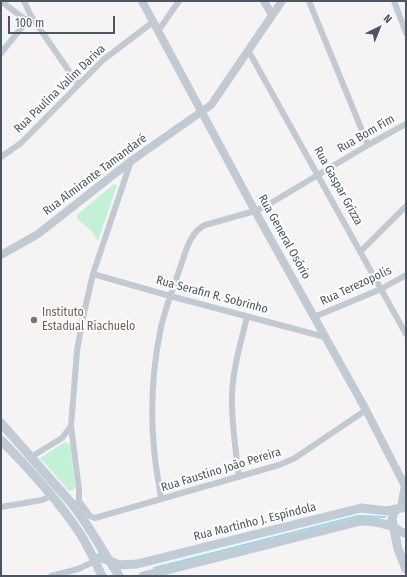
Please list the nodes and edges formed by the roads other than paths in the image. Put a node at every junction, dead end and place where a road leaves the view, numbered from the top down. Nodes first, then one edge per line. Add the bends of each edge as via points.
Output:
1 (1, 1) edge
2 (24, 1) edge
3 (142, 1) edge
4 (179, 1) edge
5 (264, 1) edge
6 (282, 1) edge
7 (309, 1) edge
8 (394, 1) edge
9 (272, 15) junction
10 (29, 18) junction
11 (153, 22) junction
12 (158, 31) junction
13 (406, 33) edge
14 (248, 50) junction
15 (1, 53) edge
16 (78, 84) junction
17 (202, 113) junction
18 (406, 124) edge
19 (368, 145) junction
20 (1, 157) edge
21 (131, 161) junction
22 (318, 175) junction
23 (406, 206) edge
24 (255, 211) junction
25 (360, 252) junction
26 (1, 255) edge
27 (93, 274) junction
28 (406, 274) edge
29 (381, 289) junction
30 (170, 296) junction
31 (247, 317) junction
32 (314, 317) junction
33 (406, 334) edge
34 (325, 337) junction
35 (366, 410) junction
36 (1, 423) edge
37 (71, 426) junction
38 (1, 440) edge
39 (31, 457) junction
40 (403, 474) edge
41 (239, 477) junction
42 (405, 486) edge
43 (51, 496) junction
44 (161, 500) junction
45 (76, 503) junction
46 (1, 507) edge
47 (402, 508) edge
48 (393, 527) junction
49 (406, 533) edge
50 (95, 561) junction
51 (110, 562) junction
52 (406, 569) edge
53 (51, 576) edge
54 (102, 576) edge
55 (119, 576) edge
56 (143, 576) edge

1 - 10 street
2 - 10 street
3 - 11 street, Rua General Osório
4 - 12 street
5 - 9 street
6 - 9 street, Rua Almirante Tamandaré
7 - 19 street
8 - 13 street
9 - 14 street, Rua Almirante Tamandaré
10 - 15 street
10 - 16 street
11 - 12 street, Rua General Osório
11 - 16 street, Rua Paulina Valim Dariva via 103,60
12 - 17 street, Rua General Osório
14 - 17 street, Rua Almirante Tamandaré via 212,105
14 - 22 street, Rua Gaspar Grizza
16 - 20 street, Rua Paulina Valim Dariva via 21,142
17 - 21 street, Rua Almirante Tamandaré
17 - 24 street, Rua General Osório
18 - 19 street, Rua Bom Fim
19 - 22 street, Rua Bom Fim
21 - 26 street, Rua Almirante Tamandaré via 38,234
21 - 27 street
22 - 24 street, Rua Bom Fim
22 - 25 street, Rua Gaspar Grizza
23 - 25 street
24 - 30 street, Rua Bom Fim via 200,227 192,237
24 - 32 street, Rua General Osório
25 - 29 street, Rua Gaspar Grizza
27 - 30 street, Rua Serafin R. Sobrinho
27 - 37 street via 77,351
28 - 29 street, Rua Terezopolis
29 - 32 street, Rua Terezopolis
29 - 33 street, Rua Gaspar Grizza
30 - 31 street, Rua Serafin R. Sobrinho
30 - 44 street, Rua Bom Fim via 155,363 153,402 154,448
31 - 34 street, Rua Serafin R. Sobrinho
31 - 41 street via 232,394
32 - 34 street, Rua General Osório
34 - 35 street, Rua General Osório
35 - 40 street, Rua General Osório
35 - 41 street, Rua Faustino João Pereira via 295,458
36 - 39 main road
37 - 39 street via 62,438
37 - 45 street via 79,490
38 - 43 main road
39 - 45 main road
40 - 42 street, Rua General Osório
41 - 44 street, Rua Faustino João Pereira
42 - 47 street, Rua General Osório
43 - 46 street
43 - 50 main road via 79,533
44 - 45 street, Rua Faustino João Pereira via 95,518
45 - 51 main road
47 - 48 main road via 394,512
47 - 51 main road, Rua Martinho J. Espíndola via 387,511 361,508 137,564 119,565
48 - 49 main road, Rua Martinho J. Espíndola
48 - 52 main road
48 - 56 main road, Rua Martinho J. Espíndola via 361,521
50 - 51 main road, Rua Martinho J. Espíndola via 100,557
50 - 53 street via 78,569
50 - 54 main road
51 - 55 main road

